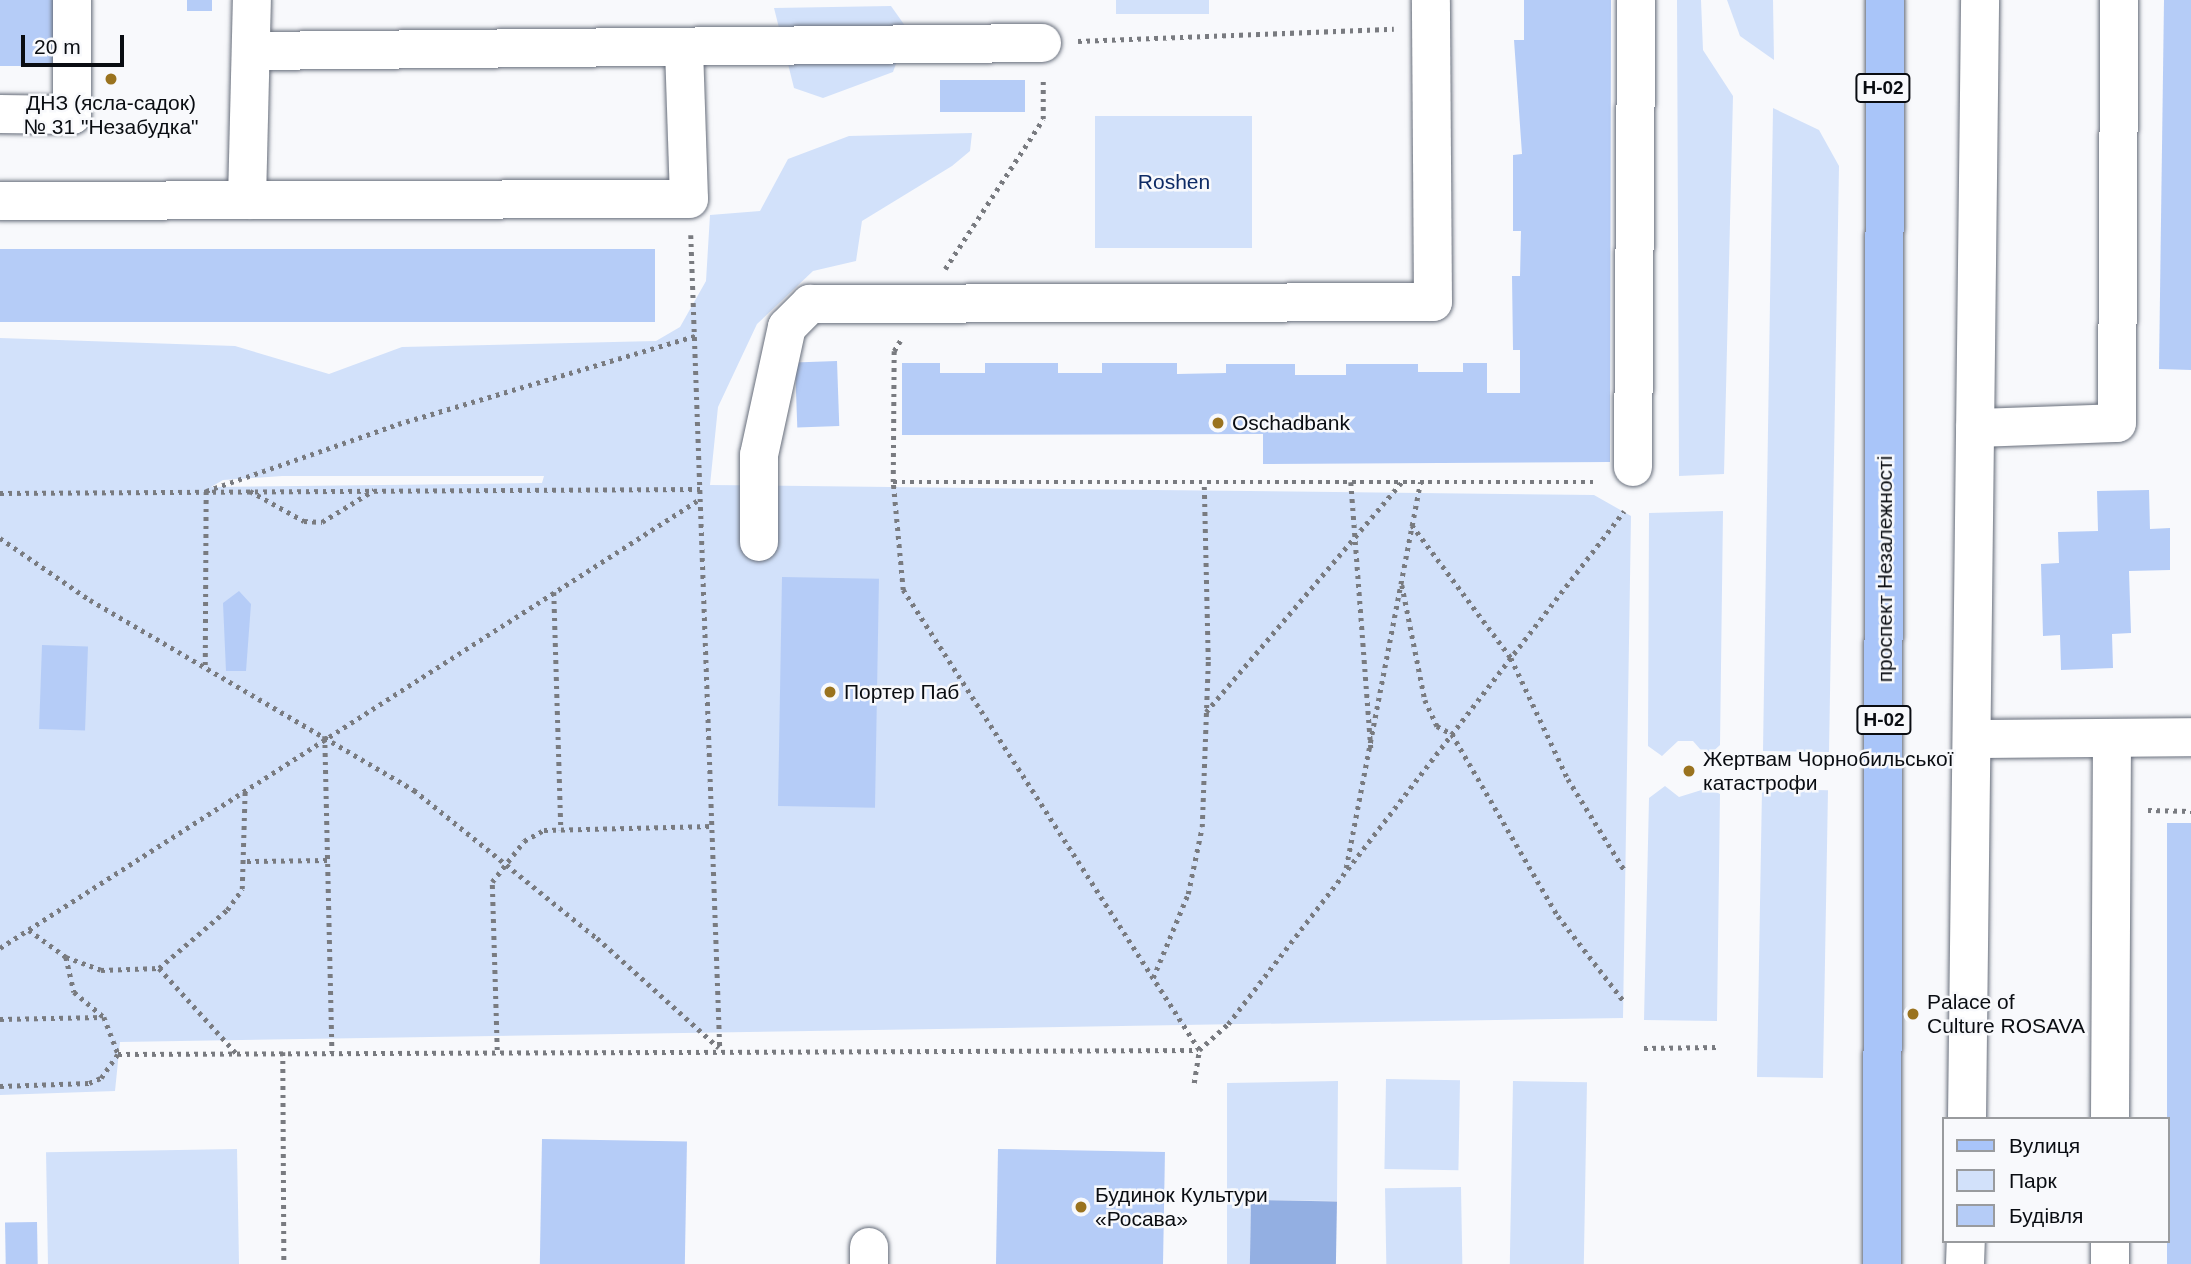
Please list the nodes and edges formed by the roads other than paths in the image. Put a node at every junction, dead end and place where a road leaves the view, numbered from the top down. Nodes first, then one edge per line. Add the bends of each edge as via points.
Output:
1 (72, 0) edge
2 (252, 0) edge
3 (1636, 0) edge
4 (1885, 0) edge
5 (1980, 0) edge
6 (2119, 0) edge
7 (1431, 14) edge
8 (1042, 43) road end
9 (684, 47) junction
10 (251, 51) junction
11 (0, 114) edge
12 (247, 200) junction
13 (0, 201) edge
14 (1975, 428) junction
15 (1633, 467) dead end
16 (759, 542) dead end
17 (2191, 737) edge
18 (2112, 738) junction
19 (1972, 739) junction
20 (1967, 1117) edge
21 (2110, 1117) edge
22 (1965, 1243) edge
23 (2110, 1243) edge
24 (1882, 1264) edge
25 (1965, 1264) edge
26 (2110, 1264) edge

1 - 11 street via 72,116
2 - 10 street
3 - 15 street
4 - 24 main road, проспект Незалежності / Н-02
5 - 14 street
6 - 14 street via 2117,423
7 - 16 street via 1433,302 810,304 787,327 759,455
8 - 9 street
9 - 10 street
9 - 12 street via 689,199
10 - 12 street
12 - 13 street
14 - 19 street
17 - 18 street
18 - 19 street
18 - 21 street
19 - 20 street
22 - 25 street
23 - 26 street

